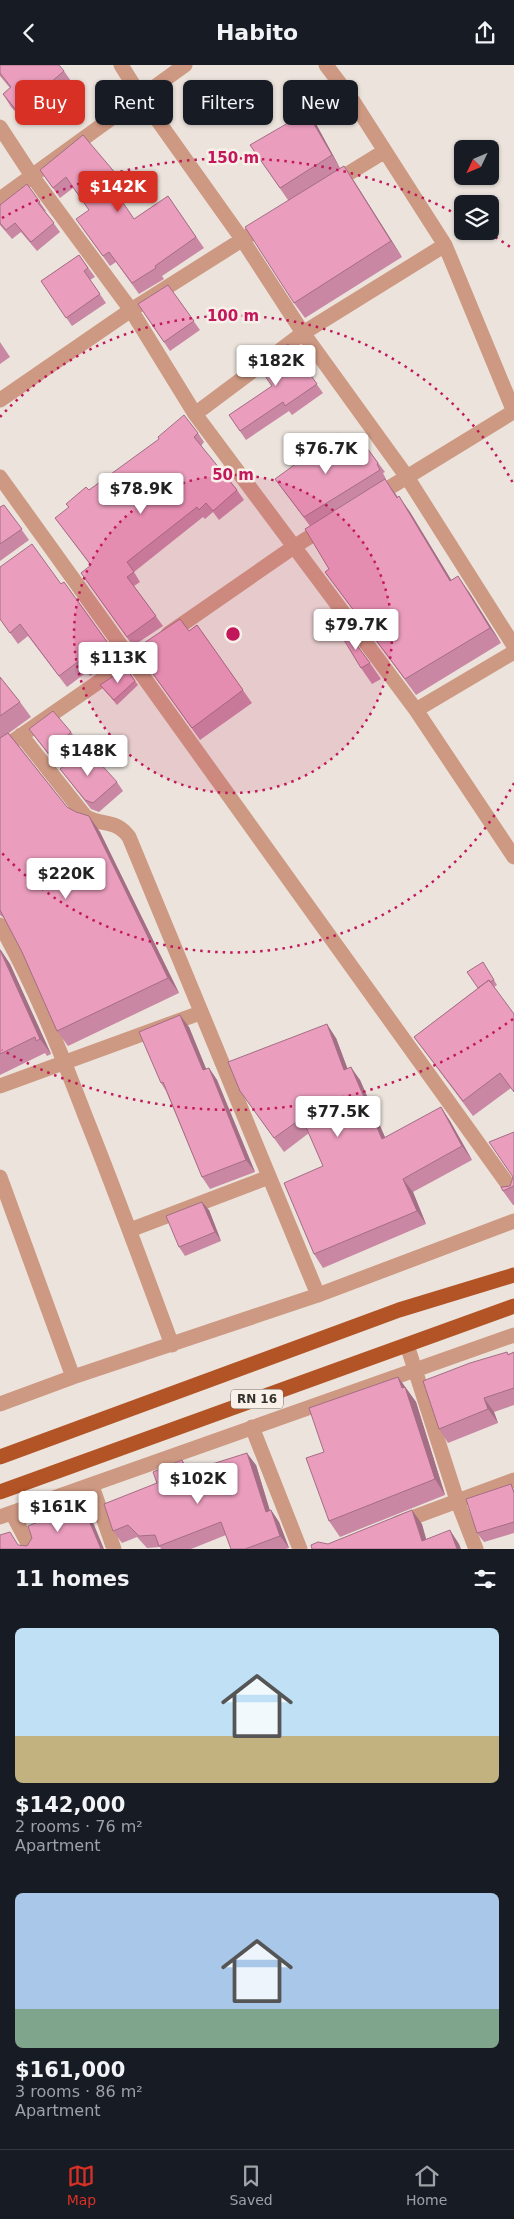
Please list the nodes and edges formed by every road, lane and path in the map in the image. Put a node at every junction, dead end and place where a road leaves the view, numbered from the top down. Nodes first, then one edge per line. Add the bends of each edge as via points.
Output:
1 (121, 65) edge
2 (185, 65) edge
3 (326, 65) edge
4 (130, 80) edge
5 (164, 80) edge
6 (102, 125) edge
7 (161, 125) edge
8 (0, 127) edge
9 (385, 151) junction
10 (32, 176) junction
11 (317, 193) edge
12 (0, 199) edge
13 (284, 214) edge
14 (242, 239) junction
15 (445, 245) junction
16 (131, 310) junction
17 (303, 333) junction
18 (0, 400) edge
19 (514, 412) edge
20 (194, 414) junction
21 (0, 477) edge
22 (407, 477) junction
23 (359, 507) edge
24 (343, 517) edge
25 (295, 546) junction
26 (514, 646) edge
27 (514, 652) edge
28 (132, 659) junction
29 (416, 709) junction
30 (21, 735) junction
31 (0, 750) edge
32 (514, 856) edge
33 (0, 925) edge
34 (200, 1013) junction
35 (64, 1062) junction
36 (0, 1086) edge
37 (0, 1177) edge
38 (269, 1177) junction
39 (514, 1193) edge
40 (514, 1221) edge
41 (130, 1230) junction
42 (514, 1275) edge
43 (318, 1295) junction
44 (514, 1306) edge
45 (514, 1335) edge
46 (172, 1345) junction
47 (407, 1345) junction
48 (414, 1370) junction
49 (72, 1377) junction
50 (0, 1404) edge
51 (252, 1427) junction
52 (0, 1457) edge
53 (514, 1480) edge
54 (92, 1486) junction
55 (0, 1492) edge
56 (457, 1500) junction
57 (6, 1515) edge
58 (386, 1528) edge
59 (32, 1549) edge
60 (114, 1549) edge
61 (300, 1549) edge
62 (476, 1549) edge

1 - 4 street
2 - 5 street
3 - 9 street
6 - 10 street
7 - 14 street
8 - 10 street
9 - 11 street
9 - 15 street
10 - 12 street
10 - 16 street
13 - 14 street
14 - 16 street
14 - 17 street
15 - 17 street
15 - 19 street
16 - 18 street
16 - 20 street
17 - 20 street
17 - 22 street
19 - 22 street
20 - 25 street
21 - 28 street via 41,543
22 - 23 street
22 - 26 street
24 - 25 street
25 - 28 street
25 - 29 street
27 - 29 street
28 - 30 street
28 - 39 street
29 - 32 street
30 - 31 street
30 - 34 street via 85,817 113,824 129,837
33 - 35 street
34 - 35 street
34 - 38 street
35 - 36 street
35 - 41 street
37 - 49 street
38 - 41 street
38 - 43 street
40 - 43 street
41 - 46 street
42 - 52 main road, RN 16 via 399,1310
43 - 46 street
44 - 47 main road, RN 16
45 - 48 street
46 - 49 street
47 - 48 street
47 - 55 main road, RN 16
48 - 51 street
48 - 56 street
49 - 50 street
51 - 54 street
51 - 61 street
53 - 56 street
54 - 57 street
54 - 60 street
56 - 58 street
56 - 62 street
57 - 59 street

